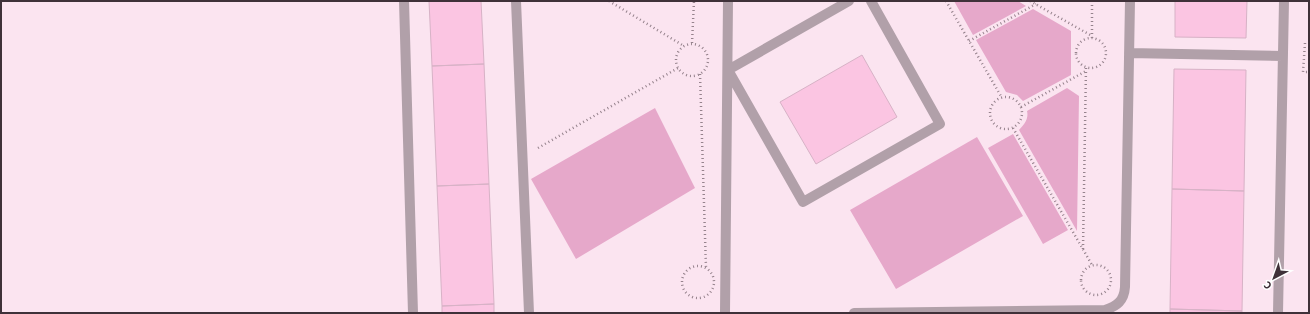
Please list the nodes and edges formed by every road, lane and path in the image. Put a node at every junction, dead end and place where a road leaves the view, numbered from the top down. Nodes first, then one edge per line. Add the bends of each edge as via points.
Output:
1 (404, 1) edge
2 (516, 1) edge
3 (610, 1) edge
4 (694, 1) edge
5 (728, 1) edge
6 (848, 1) edge
7 (871, 1) edge
8 (946, 1) edge
9 (1030, 1) edge
10 (1092, 1) edge
11 (1130, 1) edge
12 (1284, 1) edge
13 (1036, 4) junction
14 (1092, 37) junction
15 (969, 41) junction
16 (1309, 43) edge
17 (692, 44) junction
18 (684, 46) junction
19 (1129, 53) junction
20 (1283, 56) junction
21 (678, 68) junction
22 (1086, 69) junction
23 (728, 70) junction
24 (1309, 72) edge
25 (700, 74) junction
26 (1002, 98) junction
27 (1021, 107) junction
28 (1013, 128) junction
29 (535, 150) dead end
30 (1083, 250) junction
31 (1092, 266) junction
32 (706, 268) junction
33 (413, 313) edge
34 (529, 313) edge
35 (726, 313) edge
36 (854, 313) edge
37 (914, 313) edge
38 (1278, 313) edge

1 - 33 lane
2 - 34 lane
3 - 18 path
4 - 17 path
5 - 23 lane
6 - 23 lane
7 - 23 lane via 940,124 803,202
8 - 15 path
9 - 13 path
10 - 14 path
11 - 19 lane
12 - 20 lane
13 - 14 path
13 - 15 path
14 - 22 path via 1078,45 1076,53 1078,61
14 - 22 path via 1105,46 1106,54 1104,62 1098,67
15 - 26 path
16 - 24 path via 1305,43 1303,72
17 - 18 path
17 - 25 path via 700,46 709,60
18 - 21 path via 678,52
19 - 20 lane
19 - 37 lane via 1125,287 1119,303 1105,310
20 - 38 lane
21 - 25 path via 684,74
21 - 29 path
22 - 27 path
22 - 30 path
23 - 35 lane
25 - 32 path
26 - 27 path via 1015,99
26 - 28 path via 992,105 992,122 998,128
27 - 28 path via 1023,114 1020,122
28 - 30 path
30 - 31 path
31 - 31 path via 1083,272 1081,279 1088,293 1096,295 1107,290 1112,281 1110,273 1104,267 1097,264
32 - 32 path via 698,265 689,268 683,274 683,290 689,296 697,298 712,290 712,274
36 - 37 lane

